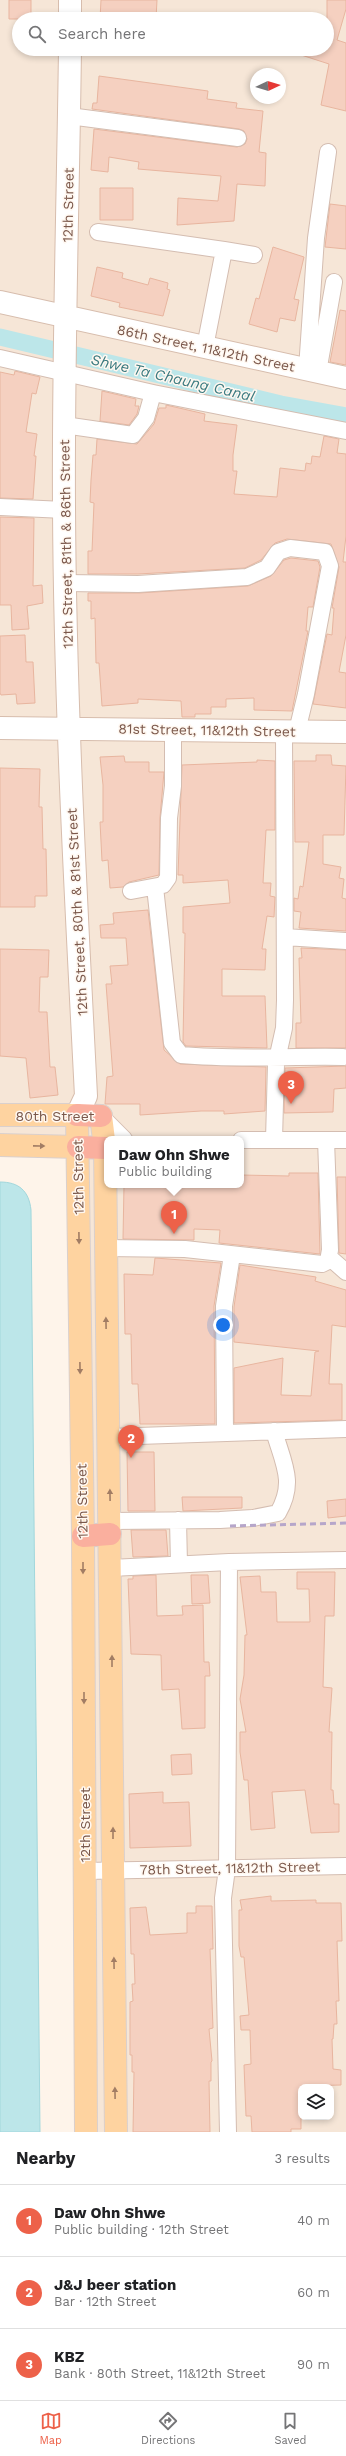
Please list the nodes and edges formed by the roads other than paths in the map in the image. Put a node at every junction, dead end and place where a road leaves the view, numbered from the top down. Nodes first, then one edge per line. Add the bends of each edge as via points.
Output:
1 (70, 0) edge
2 (70, 12) edge
3 (70, 56) edge
4 (69, 116) junction
5 (238, 138) dead end
6 (328, 152) dead end
7 (98, 232) dead end
8 (224, 250) junction
9 (254, 256) dead end
10 (334, 282) dead end
11 (0, 302) edge
12 (66, 317) junction
13 (205, 347) junction
14 (0, 358) edge
15 (65, 358) junction
16 (312, 371) junction
17 (346, 378) edge
18 (153, 393) junction
19 (64, 425) junction
20 (346, 431) edge
21 (0, 507) edge
22 (64, 510) junction
23 (66, 583) junction
24 (0, 728) edge
25 (68, 728) junction
26 (173, 730) junction
27 (290, 731) junction
28 (346, 732) edge
29 (155, 887) junction
30 (130, 891) dead end
31 (285, 937) junction
32 (346, 941) edge
33 (278, 1056) junction
34 (343, 1057) dead end
35 (81, 1106) junction
36 (0, 1115) edge
37 (101, 1116) joint
38 (109, 1136) edge
39 (244, 1140) edge
40 (274, 1140) junction
41 (326, 1140) junction
42 (346, 1140) edge
43 (0, 1145) edge
44 (104, 1145) edge
45 (78, 1147) junction
46 (109, 1188) edge
47 (104, 1248) junction
48 (232, 1256) junction
49 (330, 1257) junction
50 (346, 1272) edge
51 (346, 1429) edge
52 (274, 1431) junction
53 (225, 1433) junction
54 (109, 1437) junction
55 (178, 1520) junction
56 (110, 1527) junction
57 (83, 1536) junction
58 (346, 1560) edge
59 (229, 1562) junction
60 (179, 1564) junction
61 (111, 1568) junction
62 (346, 1866) edge
63 (227, 1869) junction
64 (113, 1870) junction
65 (85, 1871) junction
66 (86, 2132) edge
67 (116, 2132) edge
68 (228, 2132) edge

1 - 2 main road
3 - 4 main road, 12th Street
4 - 5 street
4 - 12 main road, 12th Street
6 - 16 street via 316,238
7 - 8 street
8 - 9 street
8 - 13 street
10 - 16 street
11 - 12 main road, 86th Street, 11&12th Street
12 - 13 main road, 86th Street, 11&12th Street
12 - 15 main road, 12th Street
13 - 16 main road, 86th Street, 11&12th Street
14 - 15 street
15 - 18 street
15 - 19 main road, 12th Street, 81th & 86th Street
16 - 17 main road, 86th Street, 11&12th Street
18 - 19 street via 146,418 133,435
18 - 20 street
19 - 22 main road, 12th Street, 81th & 86th Street
21 - 22 street
22 - 23 main road, 12th Street, 81th & 86th Street
23 - 25 main road, 12th Street, 81th & 86th Street
23 - 27 street via 138,584 247,577 267,568 278,552 290,548 325,552 330,566 306,694
24 - 25 main road, 81st Street, 11&12th Street
25 - 26 main road, 81st Street, 11&12th Street
25 - 35 main road, 12th Street, 80th & 81st Street
26 - 27 main road, 81st Street, 11&12th Street
26 - 29 street via 168,874 163,885
27 - 28 main road, 81st Street, 11&12th Street
27 - 31 street
29 - 30 street
29 - 33 street via 172,1043 175,1049 180,1055 212,1058
31 - 32 street
31 - 33 street via 284,1028
33 - 34 street
33 - 40 street
35 - 36 main road, 80th Street
35 - 37 highway, 80th Street
35 - 45 main road, 12th Street
37 - 38 main road, 12th Street
39 - 40 street
40 - 41 street
41 - 42 street
41 - 49 street
43 -> 45 main road
44 - 45 highway
45 -> 57 main road, 12th Street
46 - 47 main road, 12th Street
47 - 48 street via 185,1249
54 -> 47 main road, 12th Street
48 - 49 street via 322,1264 328,1262
48 - 53 street via 224,1306
49 - 50 street
51 - 52 street
52 - 53 street
52 - 55 street via 289,1484 286,1499 278,1513 253,1518
53 - 54 street
56 -> 54 main road, 12th Street
55 - 56 street
55 - 60 street
56 - 57 highway
56 - 61 main road, 12th Street
57 -> 65 main road, 12th Street
58 - 59 street
59 - 60 street
59 - 63 street
60 - 61 street
64 -> 61 main road, 12th Street
62 - 63 street, 78th Street, 11&12th Street
63 - 64 street, 78th Street, 11&12th Street
63 - 68 street via 223,1898
64 - 65 street, 78th Street, 11&12th Street
67 -> 64 main road, 12th Street
65 - 66 main road, 12th Street

